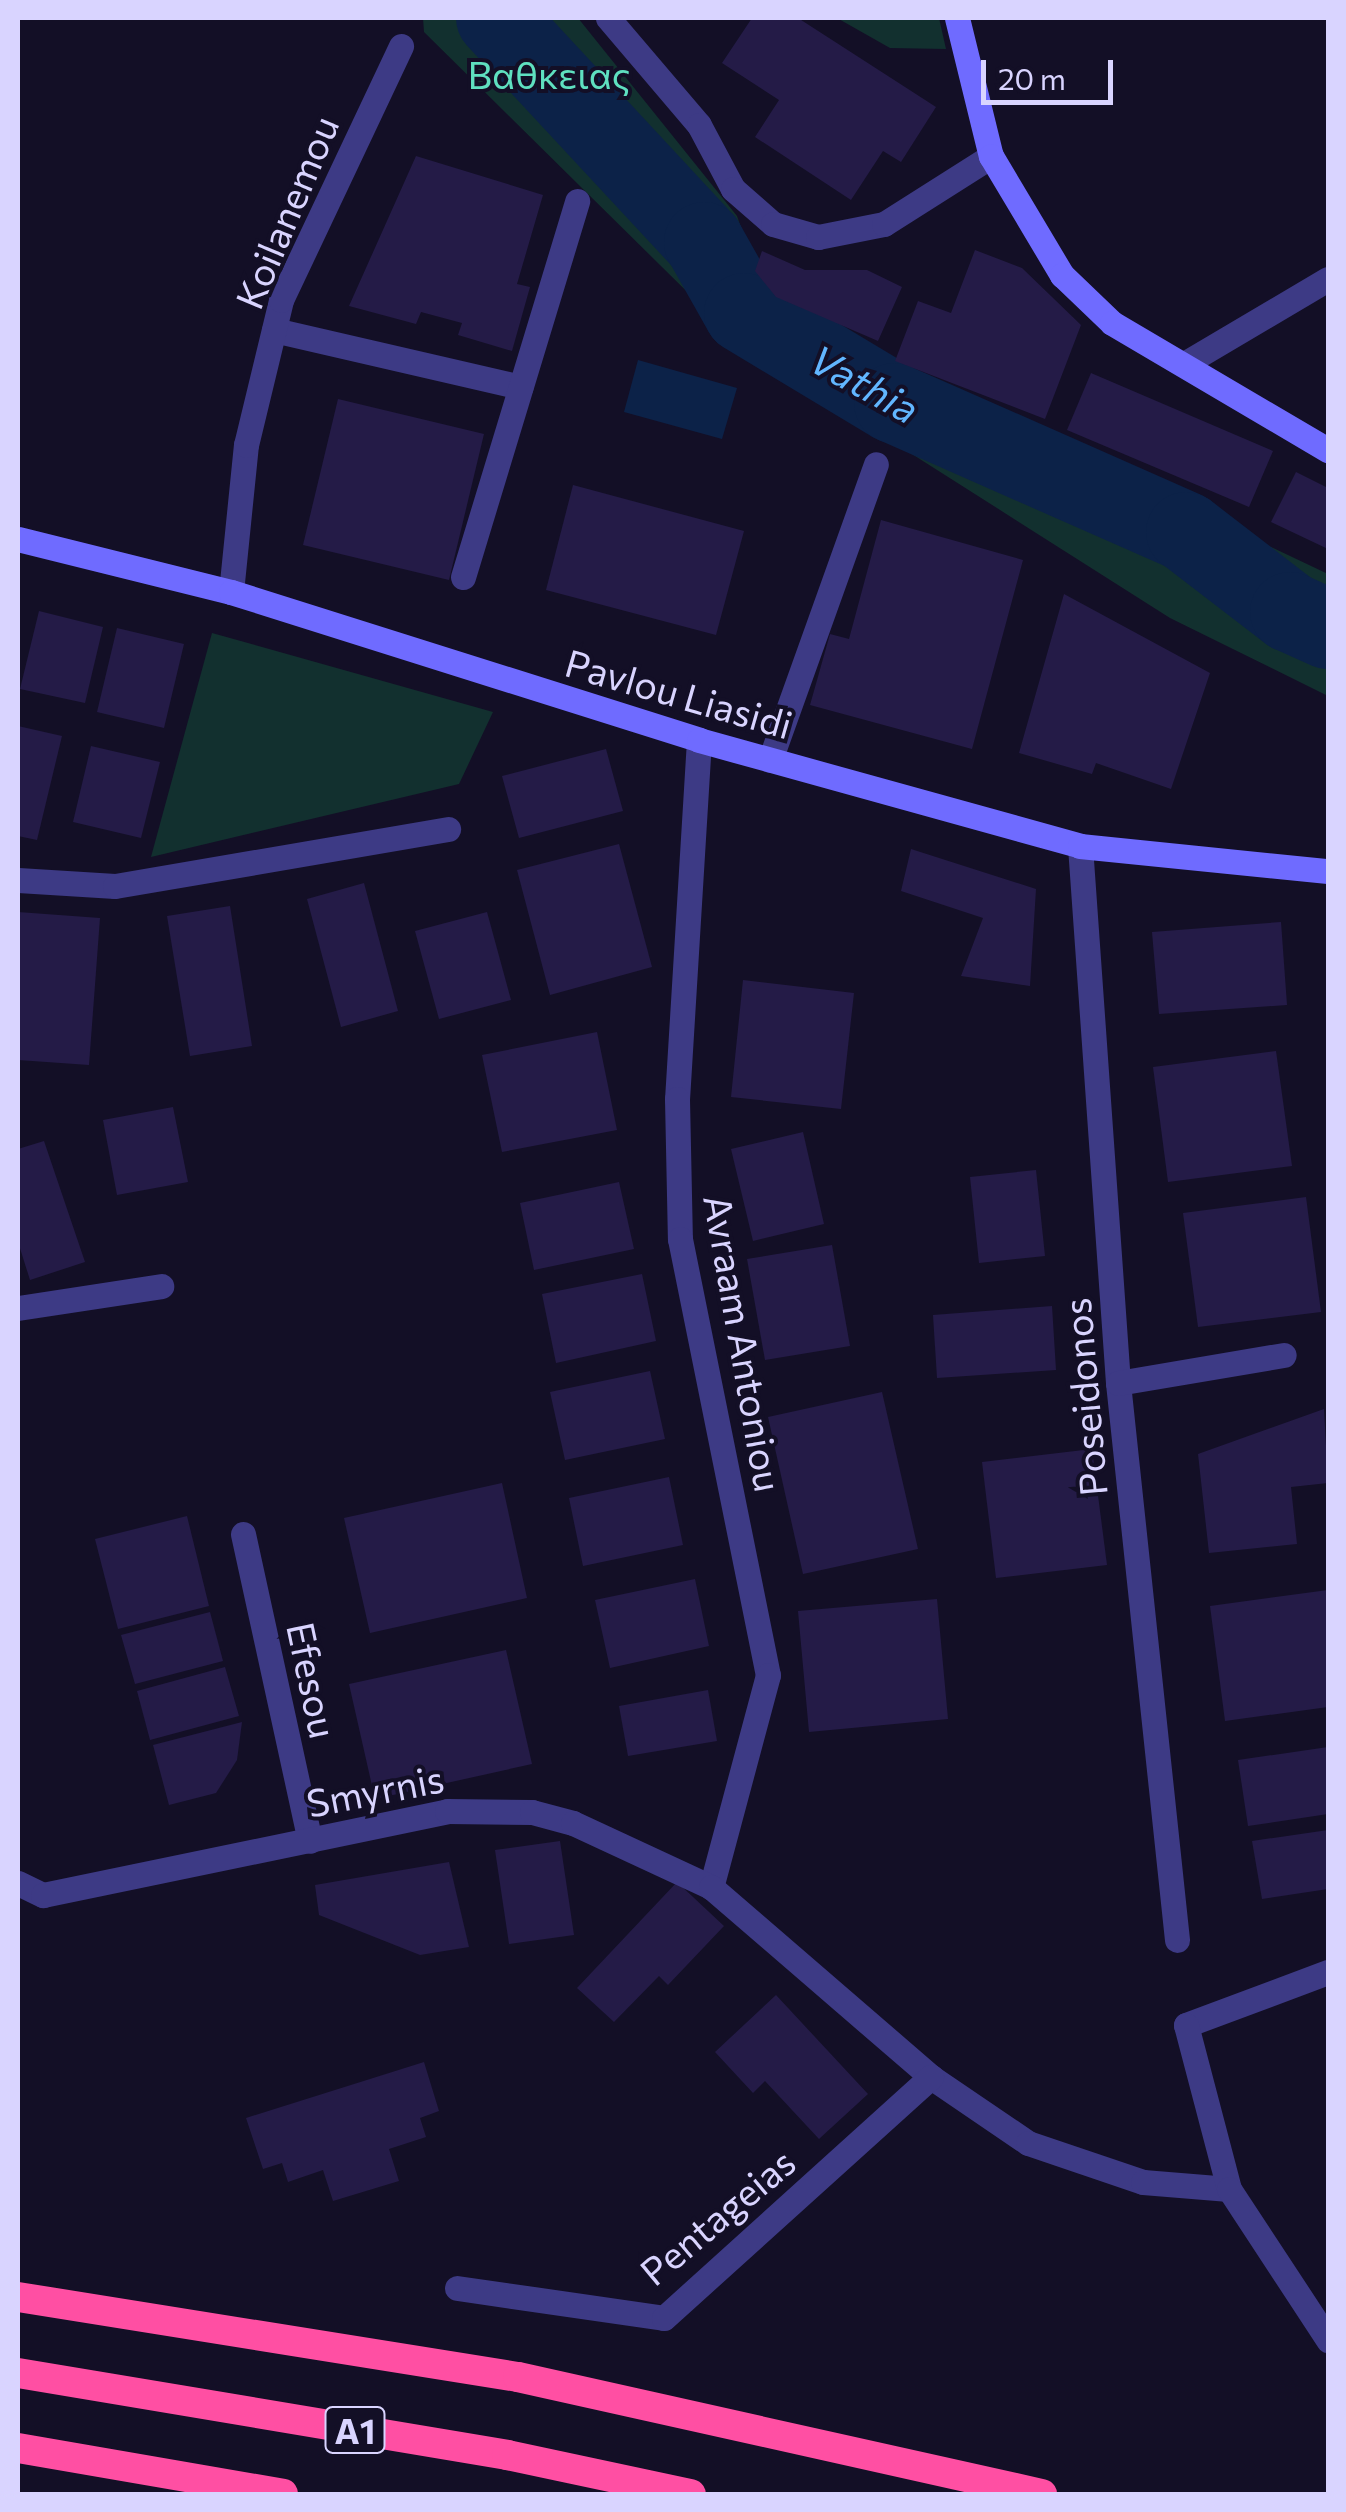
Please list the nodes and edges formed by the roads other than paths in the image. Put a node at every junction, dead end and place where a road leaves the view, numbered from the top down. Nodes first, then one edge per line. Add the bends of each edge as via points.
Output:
1 (608, 18) edge
2 (957, 18) edge
3 (401, 46) dead end
4 (991, 156) junction
5 (578, 201) dead end
6 (1328, 279) edge
7 (274, 330) junction
8 (1184, 364) junction
9 (521, 387) junction
10 (1328, 450) edge
11 (876, 464) dead end
12 (18, 539) edge
13 (464, 577) dead end
14 (231, 592) junction
15 (699, 740) junction
16 (770, 760) junction
17 (448, 828) dead end
18 (1080, 846) junction
19 (1328, 872) edge
20 (18, 880) edge
21 (161, 1286) dead end
22 (18, 1308) edge
23 (1284, 1354) dead end
24 (1118, 1384) junction
25 (243, 1534) dead end
26 (310, 1841) junction
27 (18, 1882) edge
28 (711, 1887) junction
29 (1177, 1940) dead end
30 (1328, 1972) edge
31 (932, 2077) junction
32 (1228, 2189) junction
33 (456, 2288) dead end
34 (18, 2296) edge
35 (1328, 2340) edge
36 (18, 2373) edge
37 (18, 2448) edge
38 (283, 2494) edge
39 (691, 2494) edge
40 (1042, 2494) edge

1 - 4 street via 699,125 733,189 773,224 818,237 884,224
2 - 4 street
3 - 7 street, Koilanemou
4 - 8 street via 1062,275 1112,323
5 - 9 street
6 - 8 street
7 - 9 street
7 - 14 street, Koilanemou via 246,445
8 - 10 street
9 - 13 street
11 - 16 street
12 - 14 street, Pavlou Liasidi
14 - 15 street, Pavlou Liasidi
15 - 16 street, Pavlou Liasidi
15 - 28 street, Avraam Antoniou via 677,1098 680,1239 768,1675
16 - 18 street, Pavlou Liasidi
17 - 20 street via 115,886
18 - 19 street, Pavlou Liasidi
18 - 24 street, Poseidonos
21 - 22 street
23 - 24 street
24 - 29 street, Poseidonos
25 - 26 street, Efesou
26 - 27 street, Smyrnis via 43,1895
26 - 28 street, Smyrnis via 446,1811 532,1812 573,1823
28 - 31 street, Smyrnis
30 - 32 street via 1186,2024
31 - 32 street, Smyrnis via 1028,2143 1143,2182
31 - 33 street, Pentageias via 664,2318
32 - 35 street
34 - 40 highway via 518,2377
36 - 39 highway, A1 via 507,2455
37 - 38 highway, A1

